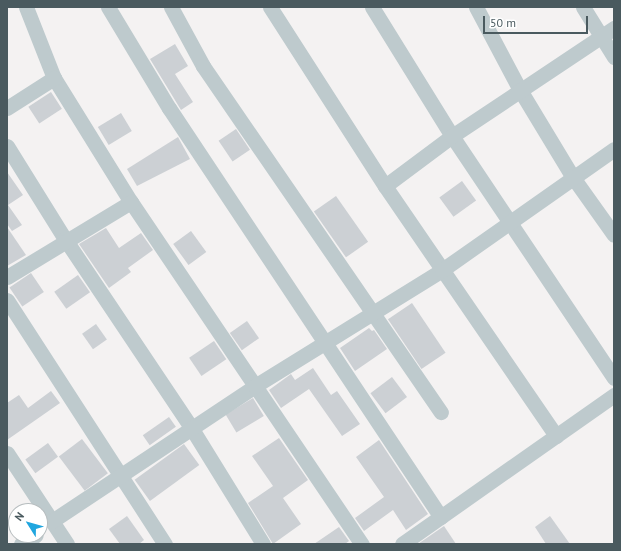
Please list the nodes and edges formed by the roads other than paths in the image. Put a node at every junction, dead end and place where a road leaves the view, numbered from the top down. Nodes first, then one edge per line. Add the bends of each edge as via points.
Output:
1 (26, 7) edge
2 (108, 7) edge
3 (170, 7) edge
4 (270, 7) edge
5 (372, 7) edge
6 (476, 7) edge
7 (583, 7) edge
8 (614, 28) edge
9 (600, 37) junction
10 (614, 57) edge
11 (54, 78) junction
12 (520, 90) junction
13 (7, 108) edge
14 (452, 136) junction
15 (7, 146) edge
16 (614, 149) edge
17 (572, 176) junction
18 (385, 186) junction
19 (131, 202) junction
20 (512, 223) junction
21 (614, 235) edge
22 (65, 239) junction
23 (442, 270) junction
24 (7, 277) edge
25 (7, 300) edge
26 (374, 314) junction
27 (327, 343) junction
28 (614, 378) edge
29 (255, 386) junction
30 (614, 396) edge
31 (441, 412) dead end
32 (192, 429) junction
33 (556, 436) junction
34 (7, 453) edge
35 (122, 475) junction
36 (441, 517) junction
37 (53, 523) junction
38 (48, 527) edge
39 (67, 544) edge
40 (165, 544) edge
41 (263, 544) edge
42 (362, 544) edge
43 (402, 544) edge

1 - 11 street
2 - 27 street via 169,108
3 - 26 street via 203,66
4 - 18 street
5 - 14 street
6 - 12 street
7 - 9 street
8 - 9 street
9 - 10 street
9 - 12 street
11 - 13 street
11 - 19 street
12 - 14 street
12 - 17 street
14 - 18 street
14 - 20 street
15 - 22 street
16 - 17 street
17 - 20 street
17 - 21 street
18 - 23 street
19 - 22 street
19 - 29 street
20 - 23 street
20 - 28 street
22 - 24 street
22 - 32 street
23 - 26 street
23 - 33 street
25 - 35 street
26 - 27 street
26 - 31 street
27 - 29 street
27 - 36 street
29 - 32 street
29 - 42 street
30 - 33 street
32 - 35 street
32 - 41 street
33 - 36 street
34 - 37 street
35 - 37 street
35 - 40 street
36 - 43 street
37 - 38 street
37 - 39 street

